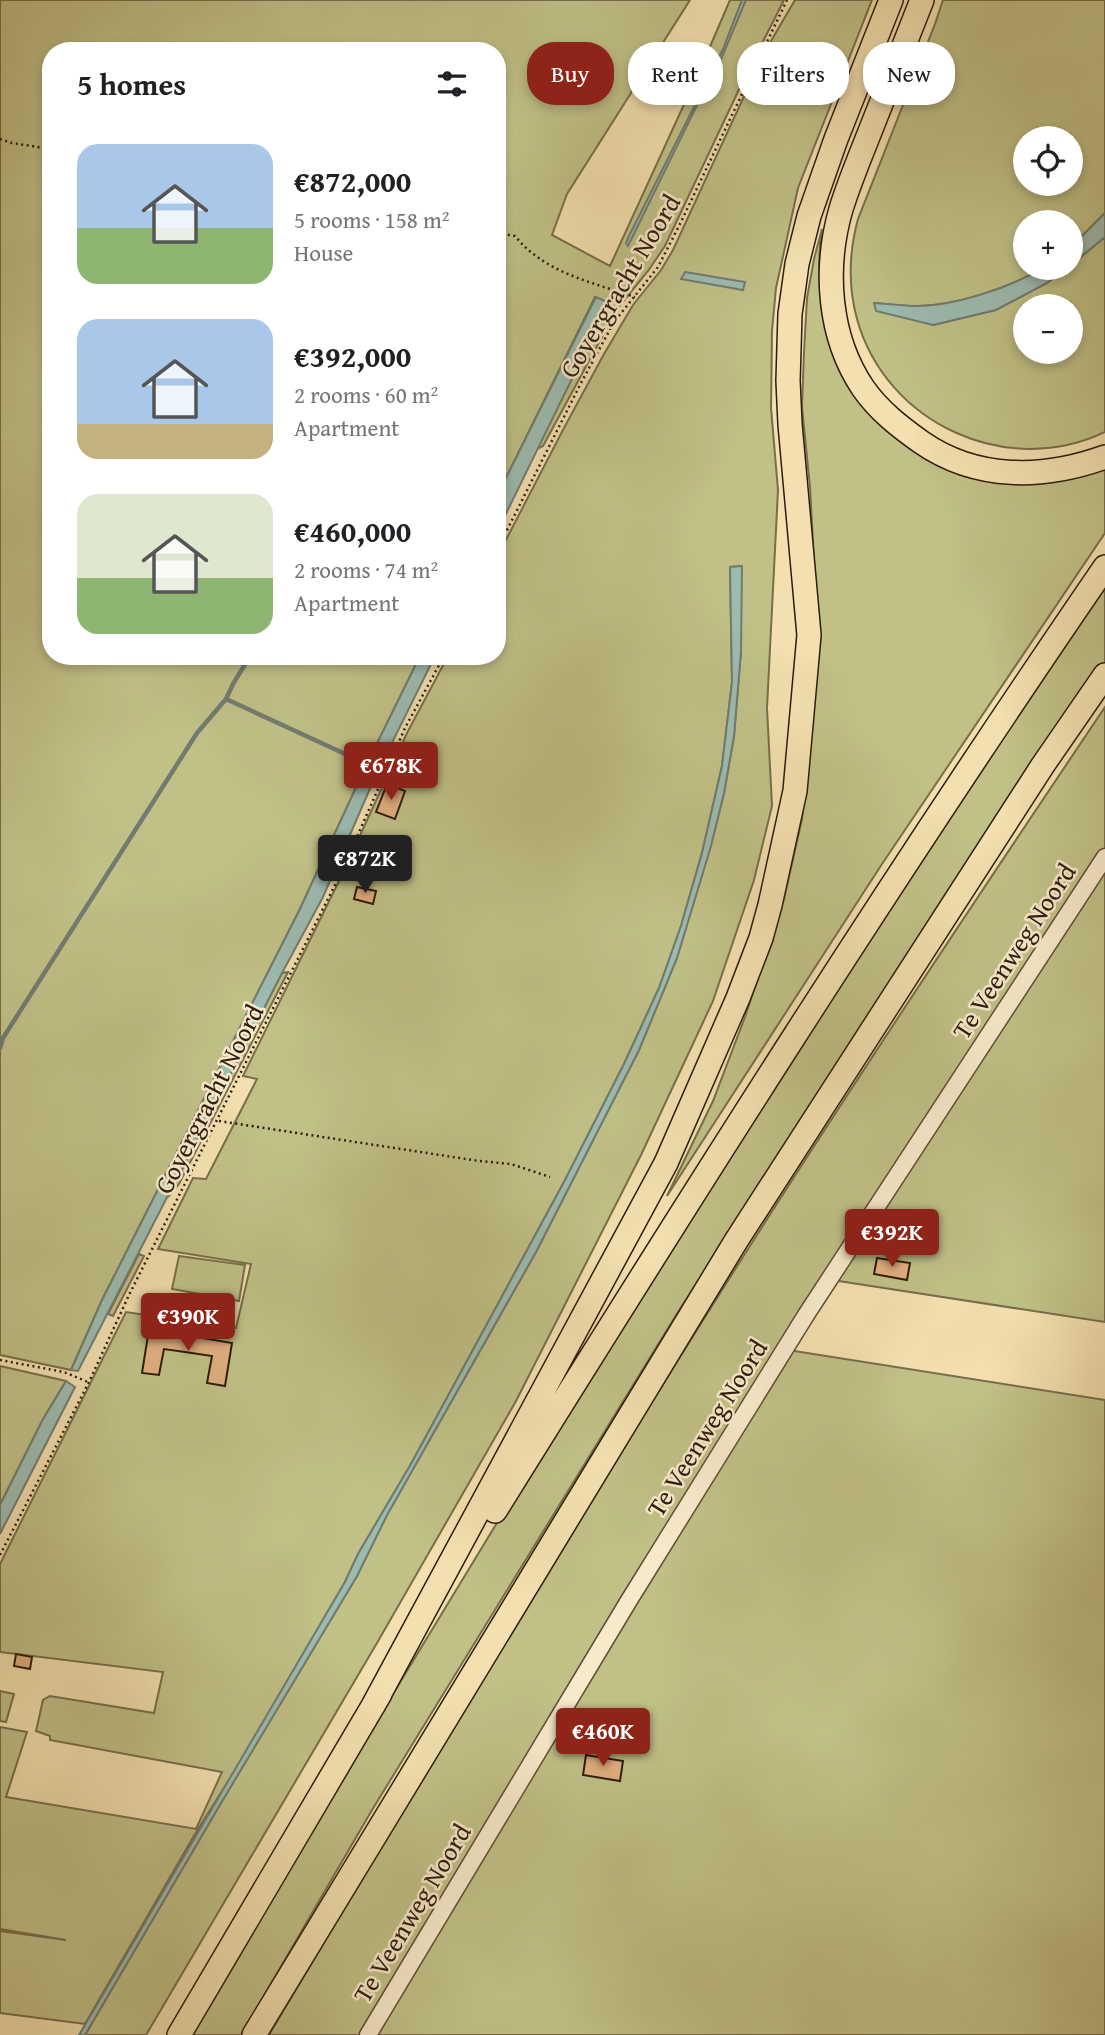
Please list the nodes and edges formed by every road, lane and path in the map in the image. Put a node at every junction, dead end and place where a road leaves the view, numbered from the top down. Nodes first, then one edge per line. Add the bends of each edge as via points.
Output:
1 (787, 0) edge
2 (891, 0) edge
3 (922, 0) edge
4 (0, 139) edge
5 (42, 148) edge
6 (506, 234) edge
7 (635, 296) junction
8 (1105, 457) edge
9 (506, 532) edge
10 (1105, 567) edge
11 (439, 665) edge
12 (1105, 675) edge
13 (1105, 857) edge
14 (218, 1121) junction
15 (550, 1177) dead end
16 (0, 1360) edge
17 (89, 1382) junction
18 (0, 1555) edge
19 (373, 1706) junction
20 (179, 2035) edge
21 (254, 2035) edge
22 (368, 2035) edge

1 - 7 path, Goyergracht Noord via 658,267
2 - 19 highway via 809,216 790,314 788,381 809,635 795,791 761,938 666,1163
3 - 8 highway via 853,174 834,238 831,297 849,362 863,388 891,419 930,448 956,460 1013,474 1080,466
4 - 5 path
6 - 7 path via 515,236 558,271
7 - 9 path, Goyergracht Noord via 614,322
10 - 19 highway via 993,730 687,1202
11 - 14 path, Goyergracht Noord
12 - 21 highway via 736,1241
13 - 22 street, Te Veenweg Noord via 806,1315
14 - 15 path via 511,1164
14 - 17 path, Goyergracht Noord
16 - 17 path via 64,1372
17 - 18 path, Goyergracht Noord
19 - 20 highway

